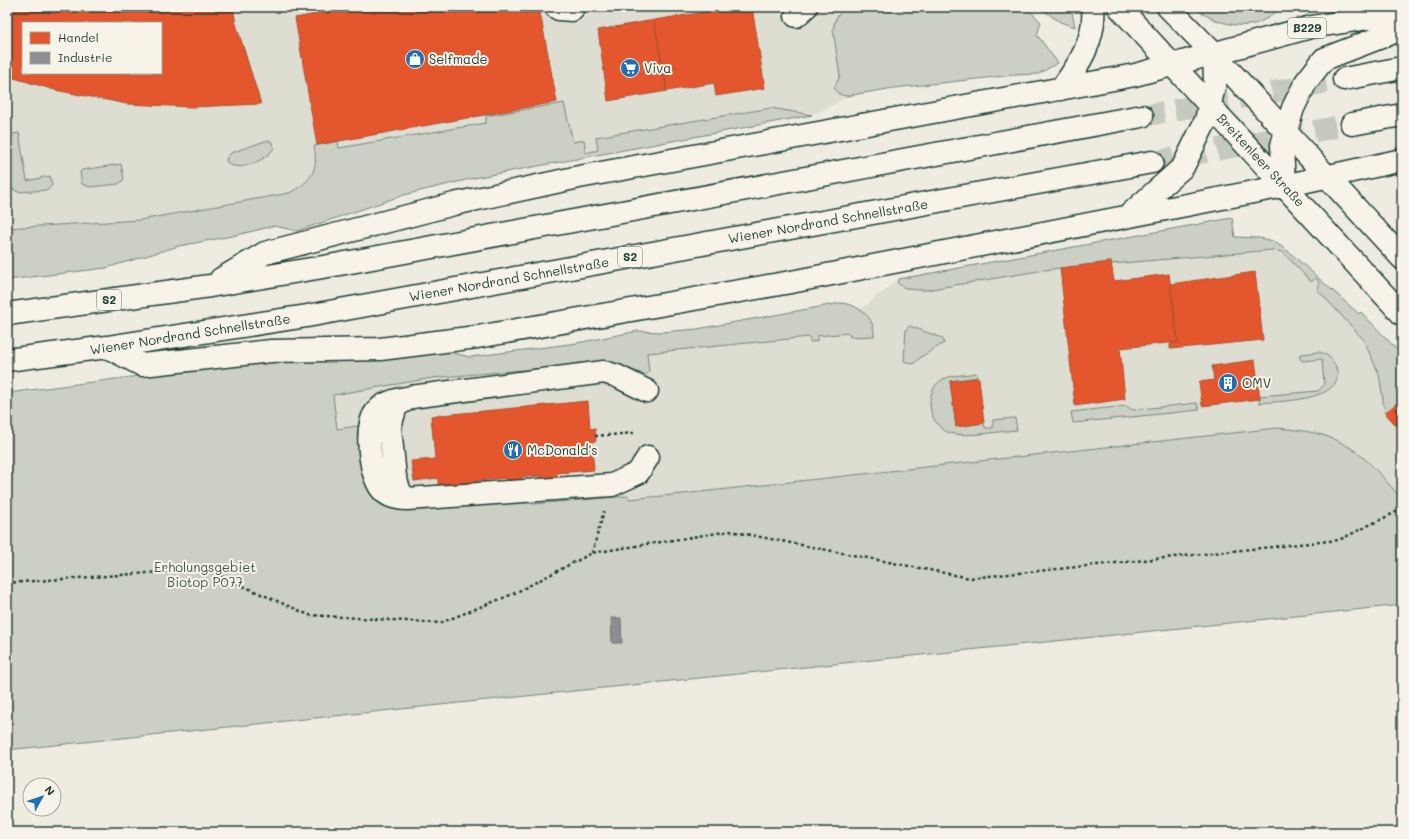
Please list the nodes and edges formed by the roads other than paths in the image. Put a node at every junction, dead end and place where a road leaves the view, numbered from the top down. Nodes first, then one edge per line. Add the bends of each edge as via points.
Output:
1 (1093, 7) edge
2 (1119, 7) edge
3 (1168, 7) edge
4 (1402, 13) edge
5 (1402, 29) edge
6 (1214, 54) junction
7 (1173, 65) junction
8 (1402, 68) edge
9 (1344, 79) tunnel mouth
10 (1061, 89) junction
11 (1210, 105) junction
12 (1402, 115) edge
13 (1142, 116) tunnel mouth
14 (1352, 124) tunnel mouth
15 (1285, 131) junction
16 (1402, 160) edge
17 (1152, 162) tunnel mouth
18 (1327, 176) junction
19 (1284, 186) junction
20 (1127, 217) junction
21 (1402, 258) edge
22 (210, 286) junction
23 (7, 314) edge
24 (1402, 314) edge
25 (107, 347) junction
26 (7, 360) edge
27 (647, 391) dead end
28 (648, 456) dead end

1 - 10 main road via 1094,21 1090,37 1078,66
2 - 7 main road, Breitenleer Straße
3 - 6 main road
4 - 6 main road, B229 via 1311,27
5 - 15 main road via 1324,59 1306,82
6 - 7 main road
6 - 11 main road via 1216,83
6 - 15 main road
7 - 10 main road
7 - 11 main road, Breitenleer Straße
8 - 9 main road
10 - 22 main road via 579,177 454,204 265,253
11 - 19 main road, Breitenleer Straße
11 - 20 main road via 1206,120 1183,167
12 - 14 main road
13 - 22 main road, S2
15 - 18 main road
15 - 19 main road via 1282,160
16 - 18 main road
17 - 25 main road, Wiener Nordrand Schnellstraße / S2 via 307,316
18 - 19 main road
18 - 21 main road
19 - 20 main road
19 - 24 main road, Breitenleer Straße
20 - 25 main road via 791,282 477,337 380,349 271,351 142,365
22 - 23 main road, S2
25 - 26 main road, Wiener Nordrand Schnellstraße / S2
27 - 28 main road via 604,372 411,397 396,406 390,427 395,477 400,492 407,499 612,485 638,473

